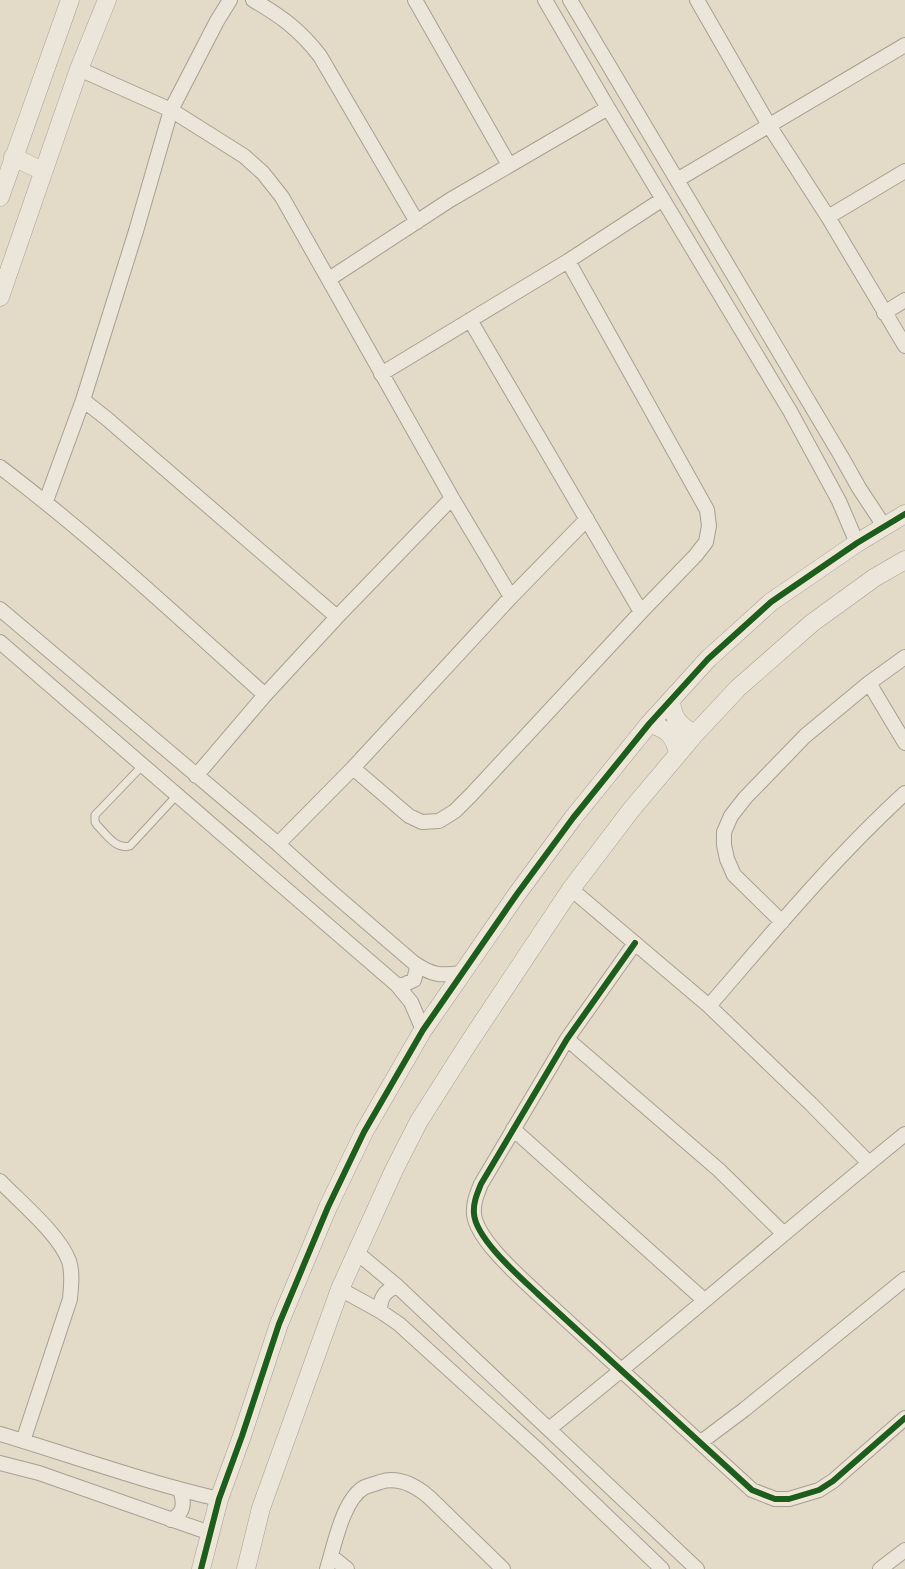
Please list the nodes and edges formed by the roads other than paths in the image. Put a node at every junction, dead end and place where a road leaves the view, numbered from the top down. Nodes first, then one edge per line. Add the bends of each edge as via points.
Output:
1 (70, 0) edge
2 (107, 0) edge
3 (230, 0) edge
4 (253, 0) edge
5 (415, 0) edge
6 (545, 0) edge
7 (570, 0) edge
8 (697, 0) edge
9 (905, 45) edge
10 (79, 69) junction
11 (608, 108) junction
12 (172, 110) junction
13 (770, 127) junction
14 (13, 157) junction
15 (509, 164) junction
16 (43, 170) junction
17 (905, 171) edge
18 (678, 180) junction
19 (0, 197) edge
20 (663, 199) junction
21 (828, 217) junction
22 (417, 222) junction
23 (568, 260) junction
24 (329, 279) junction
25 (0, 297) edge
26 (905, 300) edge
27 (884, 312) junction
28 (470, 320) junction
29 (905, 346) edge
30 (381, 374) junction
31 (83, 400) junction
32 (0, 467) edge
33 (859, 488) junction
34 (452, 498) junction
35 (46, 501) junction
36 (839, 501) junction
37 (905, 514) edge
38 (587, 519) junction
39 (884, 526) junction
40 (858, 542) junction
41 (905, 560) edge
42 (511, 596) junction
43 (0, 609) edge
44 (641, 612) junction
45 (337, 617) junction
46 (0, 642) edge
47 (905, 657) edge
48 (869, 683) junction
49 (265, 695) junction
50 (671, 700) junction
51 (649, 724) junction
52 (695, 734) junction
53 (905, 743) edge
54 (678, 753) junction
55 (143, 764) junction
56 (353, 768) junction
57 (196, 776) junction
58 (905, 793) edge
59 (178, 794) junction
60 (278, 844) junction
61 (571, 889) junction
62 (782, 922) junction
63 (635, 944) junction
64 (414, 962) junction
65 (461, 973) junction
66 (397, 984) junction
67 (709, 1006) junction
68 (423, 1030) junction
69 (567, 1039) junction
70 (513, 1129) junction
71 (905, 1134) edge
72 (869, 1163) junction
73 (0, 1181) edge
74 (784, 1234) junction
75 (356, 1252) junction
76 (905, 1279) edge
77 (397, 1286) junction
78 (340, 1289) junction
79 (704, 1300) junction
80 (380, 1311) junction
81 (621, 1371) junction
82 (905, 1418) edge
83 (549, 1429) junction
84 (0, 1434) edge
85 (23, 1441) junction
86 (701, 1442) junction
87 (0, 1463) edge
88 (180, 1490) junction
89 (219, 1499) junction
90 (171, 1520) junction
91 (210, 1533) junction
92 (905, 1550) edge
93 (329, 1563) edge
94 (201, 1569) edge
95 (246, 1569) edge
96 (347, 1569) edge
97 (503, 1569) edge
98 (662, 1569) edge
99 (696, 1569) edge
100 (880, 1569) edge

1 - 14 street
2 - 10 street
3 - 12 street
4 - 22 street via 304,36 320,56
5 - 15 street
6 - 11 street
7 - 18 street
8 - 13 street
9 - 13 street
10 - 12 street
10 - 16 street
11 - 15 street
11 - 20 street
12 - 24 street via 244,156 263,173 282,197
12 - 31 street
13 - 18 street
13 - 21 street
14 - 16 street
14 - 19 street
15 - 22 street
16 - 25 street
17 - 21 street
18 - 33 street
20 - 23 street
20 - 36 street via 790,411
21 - 27 street
22 - 24 street
23 - 28 street
23 - 44 street via 707,510 706,542
24 - 30 street
26 - 27 street
27 - 29 street
28 - 30 street
28 - 38 street
30 - 34 street
31 - 35 street
31 - 45 street
32 - 35 street
33 - 36 street via 850,498
33 - 39 street
34 - 42 street
34 - 45 street
35 - 49 street
36 - 40 street
37 - 39 street
38 - 42 street
38 - 44 street
39 - 40 street
40 - 50 street via 771,602 708,659
41 - 52 street via 812,623 738,688
42 - 56 street
43 - 57 street
44 - 56 street via 471,795 439,821 422,822 409,816
45 - 49 street
46 - 55 street
47 - 48 street
48 - 53 street
48 - 62 street via 805,736 745,798 724,832 727,859 734,875
49 - 57 street
50 - 51 street
50 - 52 street via 676,721
51 - 54 street via 669,732
51 - 65 street via 573,818
52 - 54 street
54 - 61 street
55 - 59 street
55 - 59 lane via 94,818 118,845 130,846
56 - 60 street
57 - 60 street
58 - 62 street via 871,824
59 - 66 street
60 - 64 street
61 - 63 street
61 - 75 street via 419,1120
62 - 67 street
63 - 67 street
63 - 69 street
64 - 65 street via 437,974
64 - 66 street via 417,968 414,980 409,984
65 - 68 street
66 - 68 street via 411,1002
67 - 72 street
68 - 89 street via 364,1132 328,1207 279,1324
69 - 70 street
69 - 74 street via 711,1164
70 - 79 street
70 - 81 street via 474,1201 478,1228 509,1266
71 - 72 street
72 - 74 street
73 - 85 street via 64,1248 72,1278 70,1299
74 - 79 street
75 - 77 street
75 - 78 street
76 - 86 street
77 - 80 street via 382,1296
77 - 83 street
78 - 80 street
78 - 95 street via 261,1508
79 - 81 street
80 - 98 street via 399,1324 539,1451
81 - 83 street
81 - 86 street
82 - 86 street via 833,1481 819,1490 789,1499 775,1499 752,1490
83 - 99 street
84 - 85 street
85 - 88 street
87 - 90 street via 38,1473
88 - 89 street
88 - 90 street via 182,1510
89 - 91 street
90 - 91 street
91 - 94 street
92 - 100 street
93 - 96 street
93 - 97 street via 336,1534 350,1504 364,1488 385,1481 404,1482 417,1487

